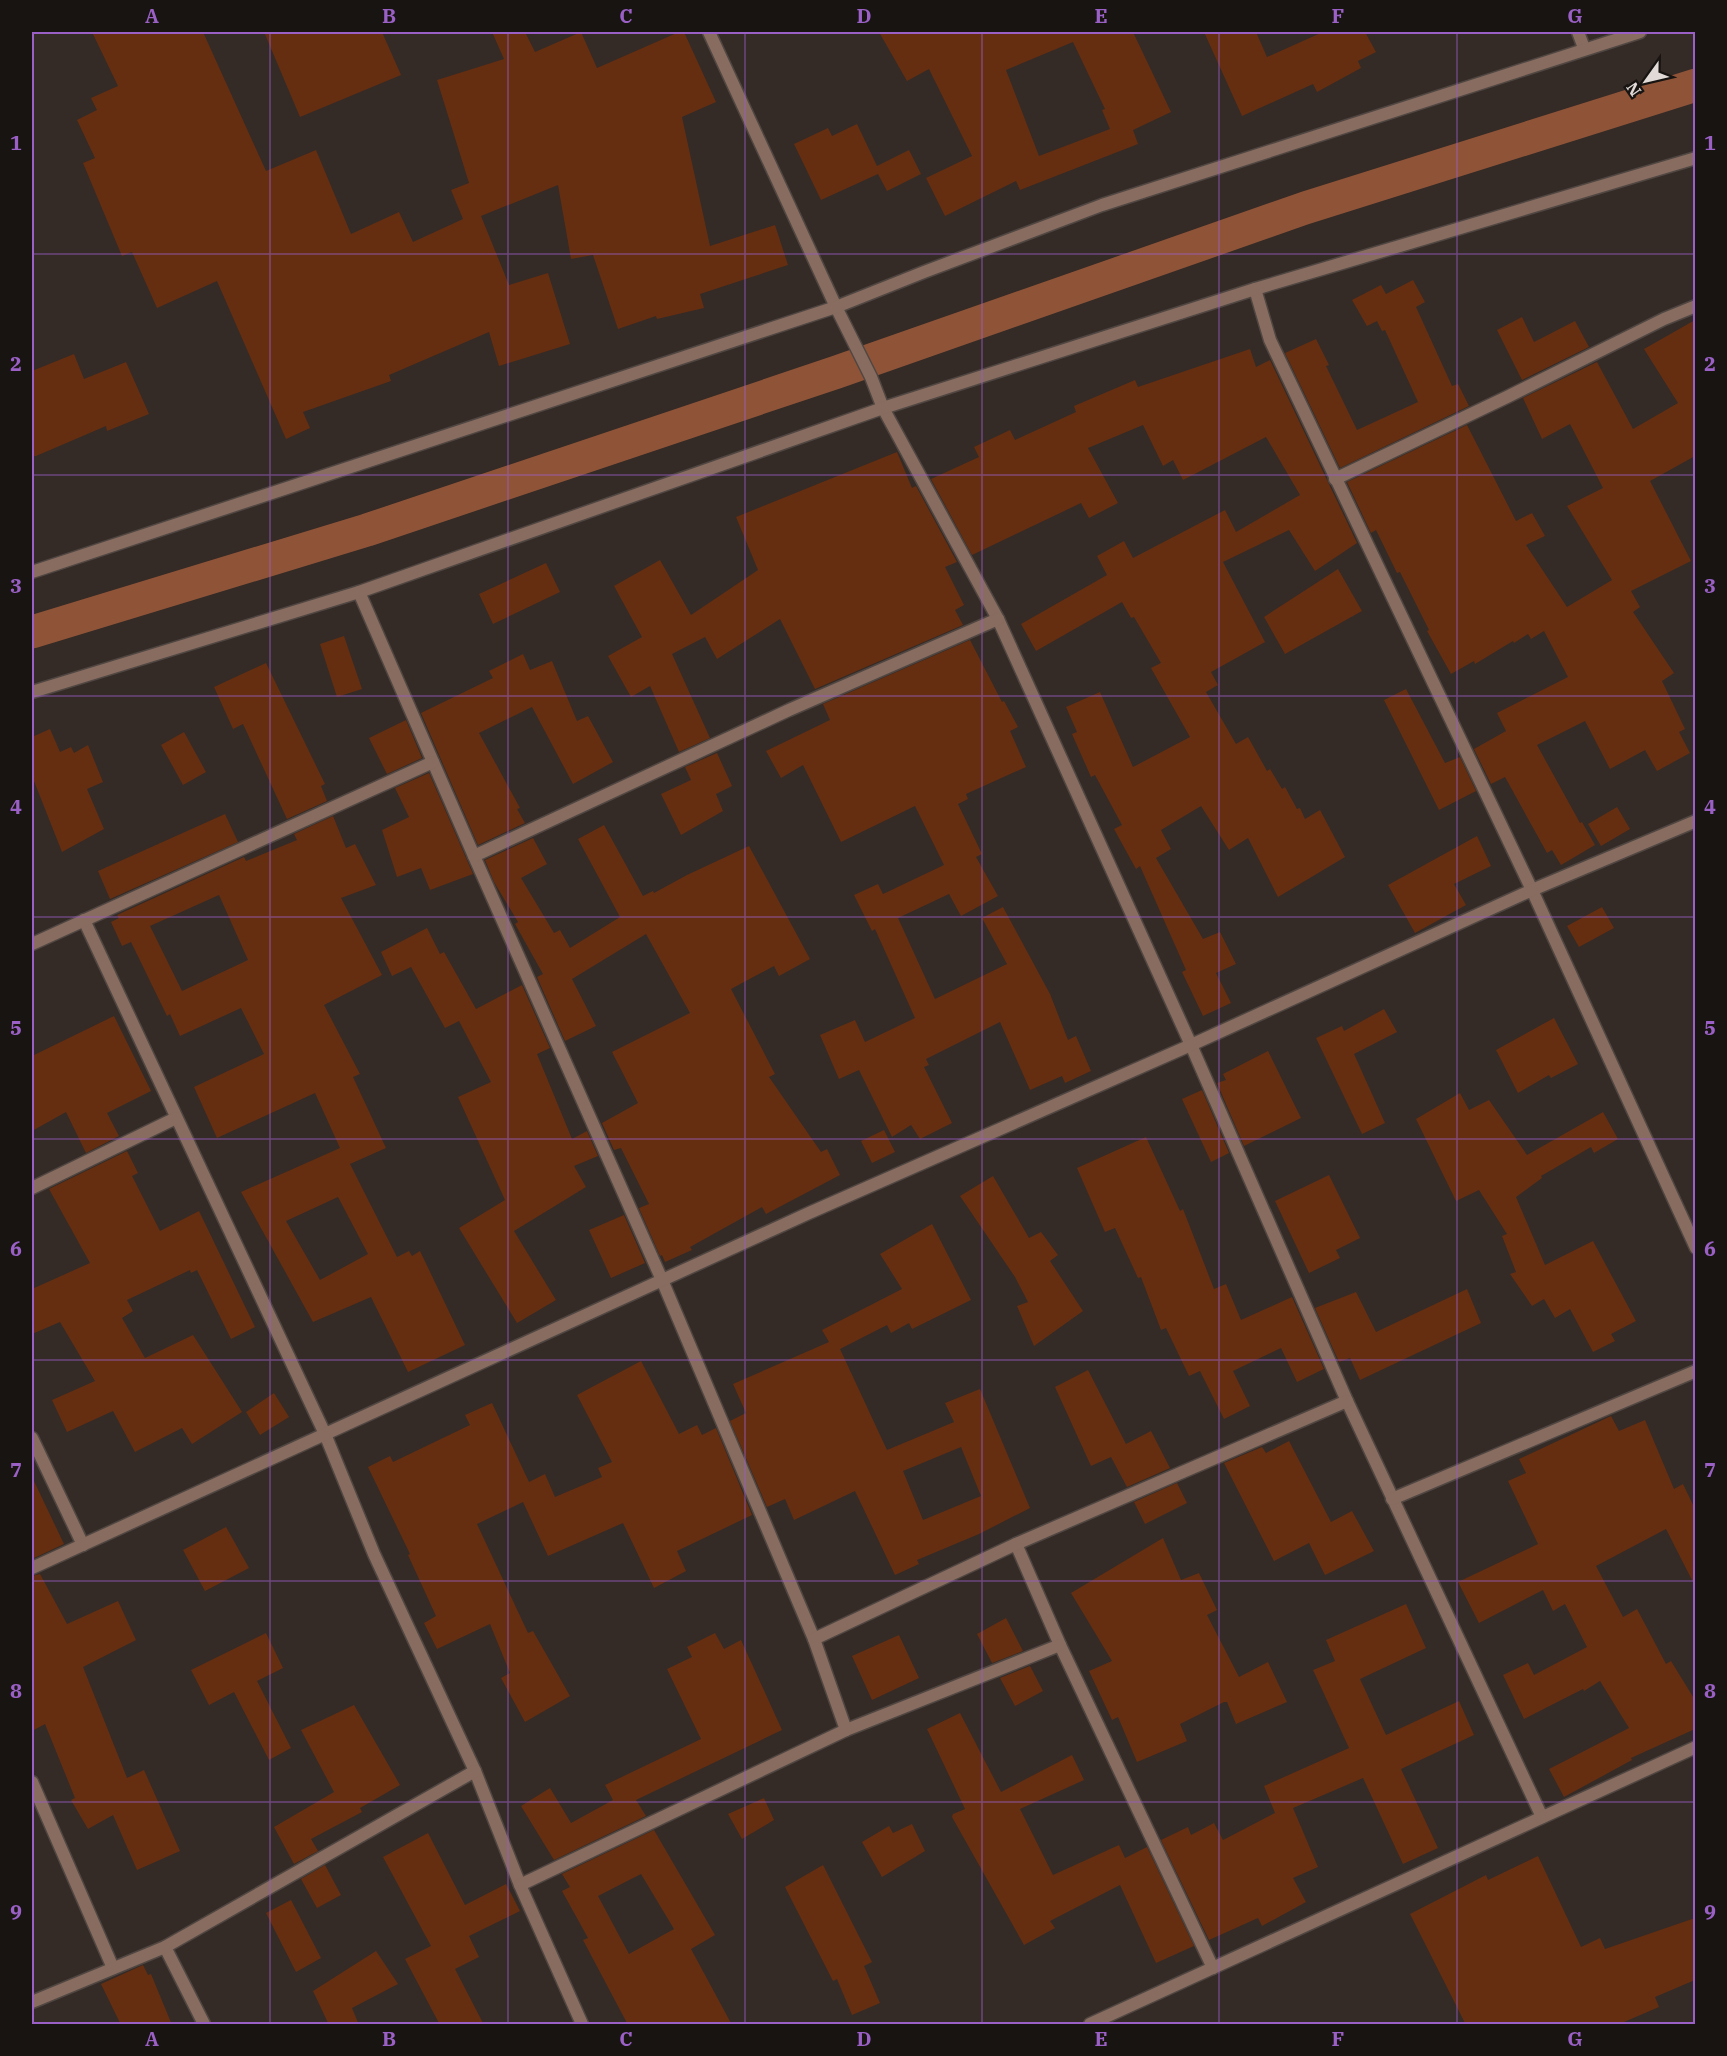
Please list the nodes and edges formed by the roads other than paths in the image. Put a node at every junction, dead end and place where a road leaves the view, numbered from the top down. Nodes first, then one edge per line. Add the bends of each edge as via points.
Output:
1 (710, 32) edge
2 (1578, 32) edge
3 (1640, 32) edge
4 (1584, 48) junction
5 (1695, 158) edge
6 (1255, 289) junction
7 (1695, 306) edge
8 (836, 307) junction
9 (884, 408) junction
10 (1335, 478) junction
11 (32, 572) edge
12 (359, 592) junction
13 (998, 619) junction
14 (32, 692) edge
15 (433, 762) junction
16 (1695, 821) edge
17 (474, 856) junction
18 (1532, 890) junction
19 (84, 920) junction
20 (32, 944) edge
21 (1191, 1045) junction
22 (177, 1118) junction
23 (32, 1188) edge
24 (1694, 1242) edge
25 (662, 1280) junction
26 (1695, 1371) edge
27 (1347, 1401) junction
28 (325, 1434) junction
29 (32, 1438) edge
30 (1392, 1499) junction
31 (1016, 1544) junction
32 (83, 1545) junction
33 (32, 1569) edge
34 (814, 1639) junction
35 (1060, 1645) junction
36 (846, 1730) junction
37 (1695, 1746) edge
38 (475, 1772) junction
39 (32, 1782) edge
40 (1542, 1817) junction
41 (520, 1885) junction
42 (165, 1947) junction
43 (114, 1968) junction
44 (1214, 1968) junction
45 (32, 2002) edge
46 (199, 2023) edge
47 (582, 2025) edge
48 (1090, 2025) edge

1 - 8 street
2 - 4 street
3 - 4 street
4 - 8 street via 1102,205
5 - 6 street
6 - 9 street
6 - 10 street via 1269,340
7 - 10 street
8 - 9 street
8 - 11 street
9 - 12 street
9 - 13 street
10 - 18 street
12 - 14 street
12 - 15 street
13 - 17 street via 789,710
13 - 21 street
15 - 17 street
15 - 19 street
16 - 18 street
17 - 25 street
18 - 21 street
18 - 24 street
19 - 20 street
19 - 22 street
21 - 25 street
21 - 27 street
22 - 23 street
22 - 28 street
25 - 28 street
25 - 34 street
26 - 30 street
27 - 30 street
27 - 31 street
28 - 32 street
28 - 38 street via 374,1554
29 - 32 street
30 - 40 street
31 - 34 street
31 - 35 street
32 - 33 street
34 - 36 street
35 - 36 street
35 - 44 street
36 - 41 street
37 - 40 street
38 - 41 street
38 - 42 street
39 - 43 street
40 - 44 street
41 - 47 street
42 - 43 street
42 - 46 street
43 - 45 street
44 - 48 street

